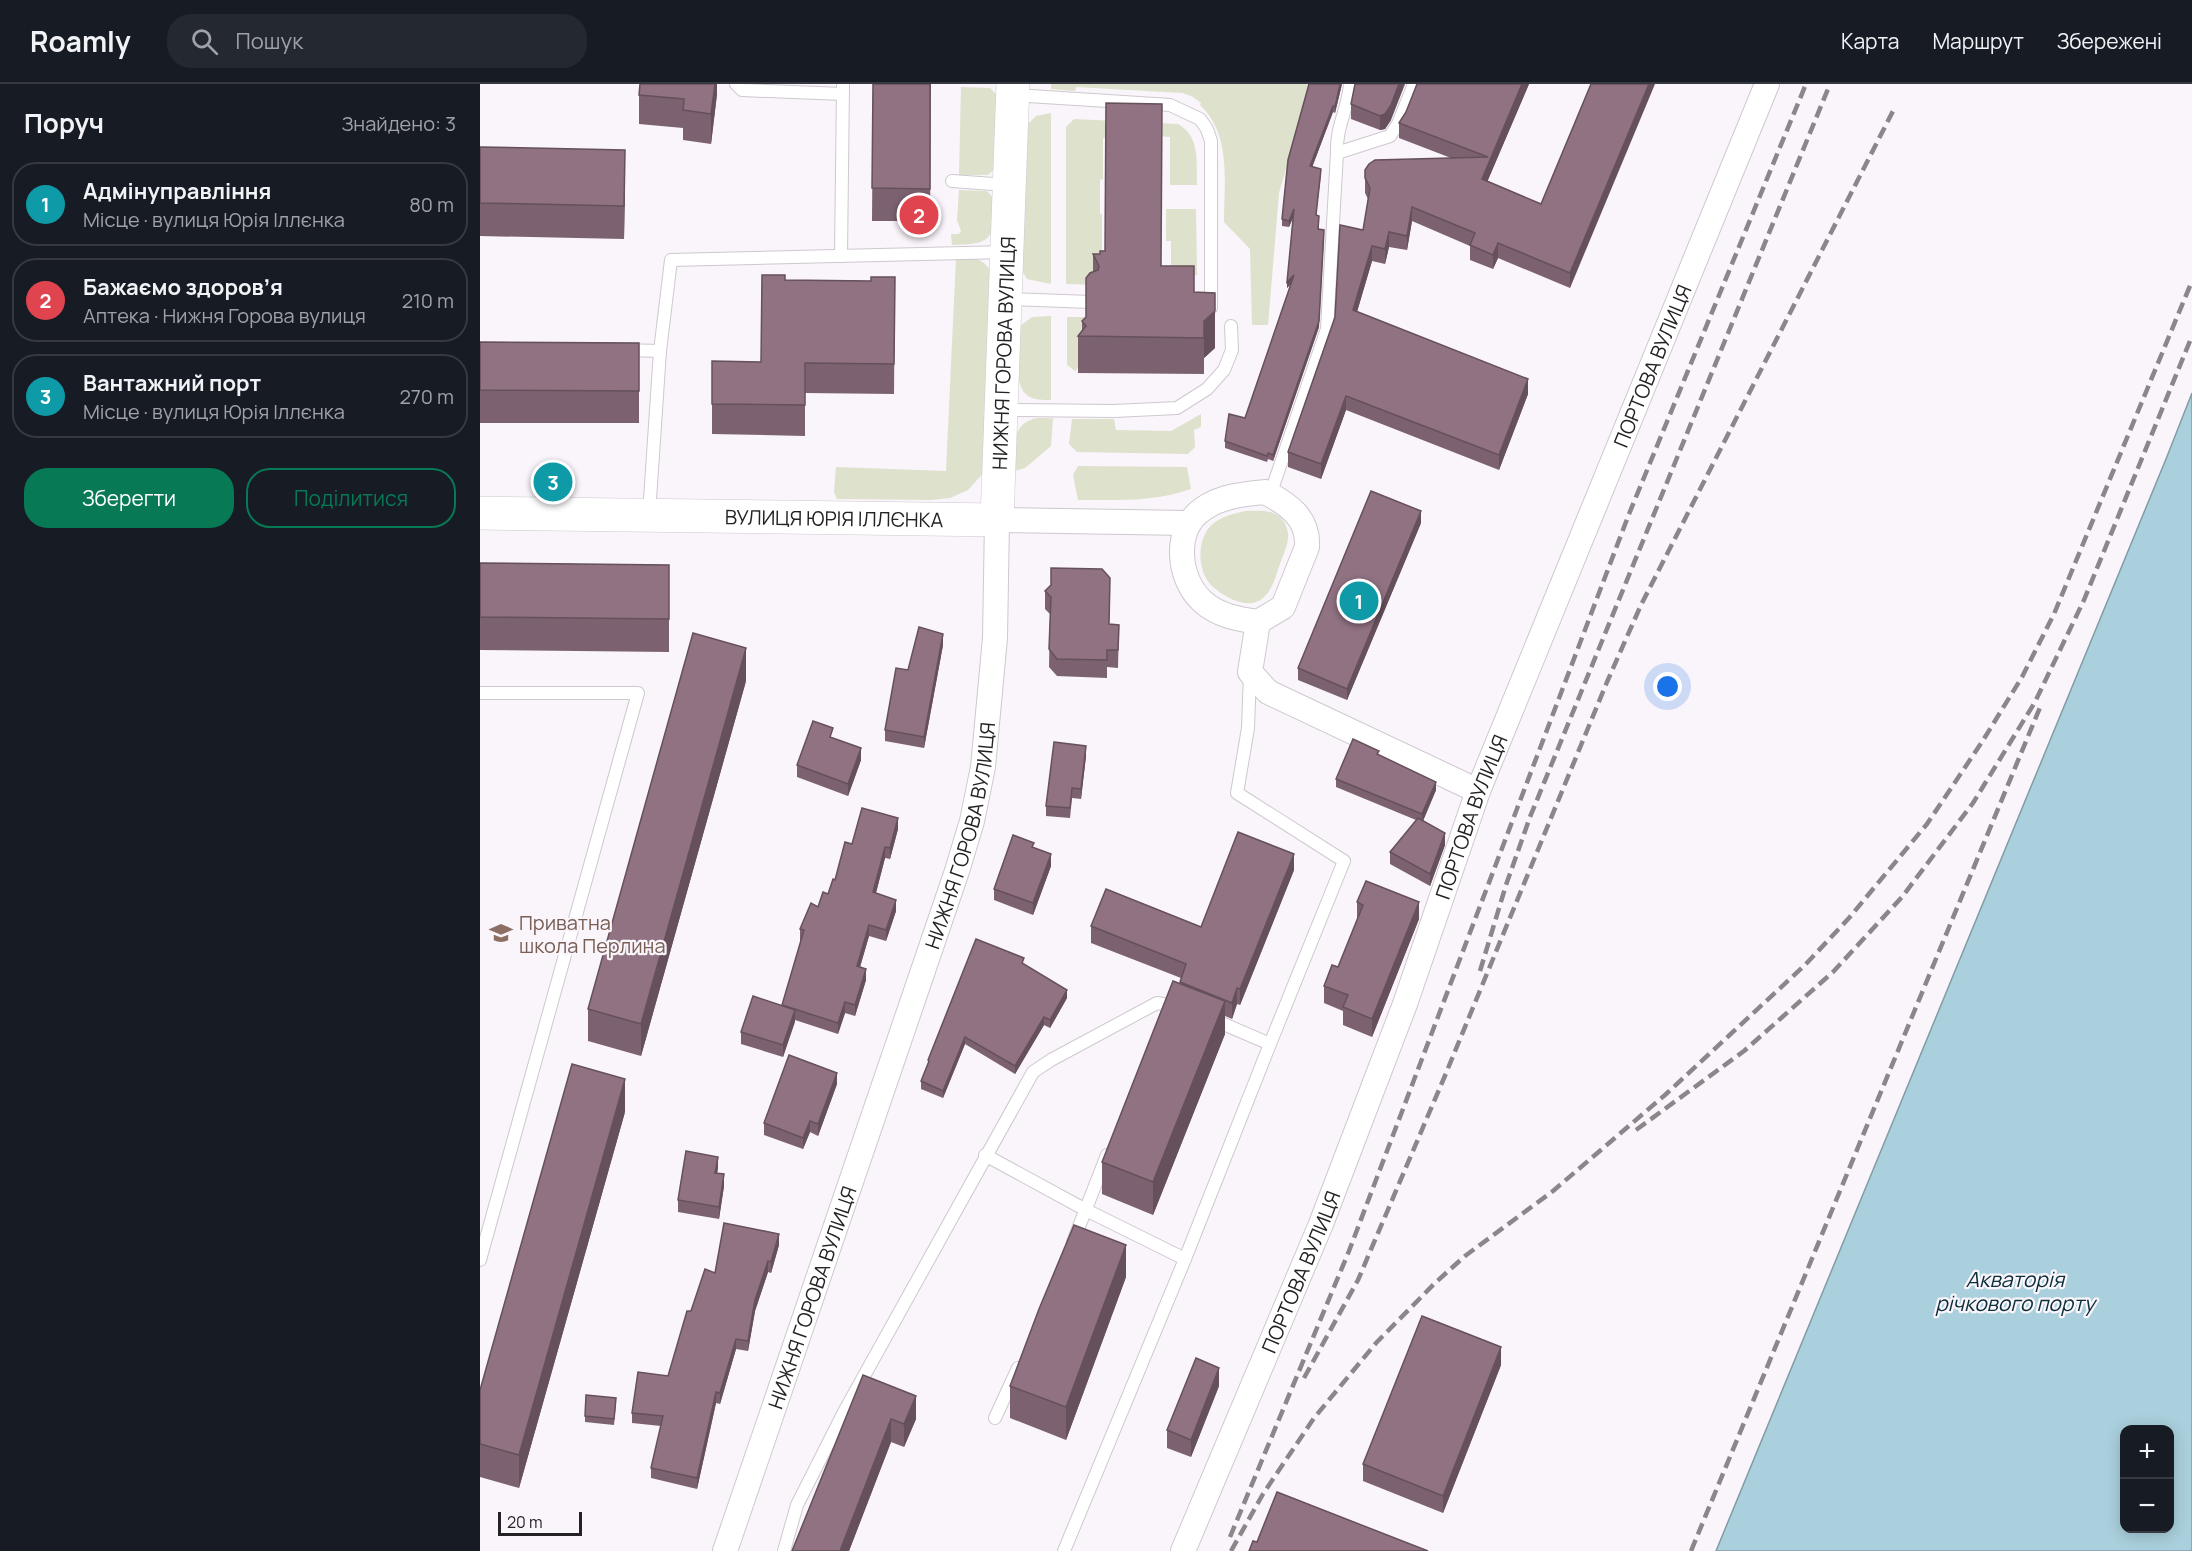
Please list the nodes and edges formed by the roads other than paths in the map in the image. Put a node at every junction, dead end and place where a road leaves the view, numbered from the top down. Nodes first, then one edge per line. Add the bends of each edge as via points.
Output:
1 (736, 84) edge
2 (1350, 84) edge
3 (1414, 84) edge
4 (1767, 84) edge
5 (843, 89) edge
6 (1013, 90) edge
7 (1337, 153) junction
8 (952, 181) dead end
9 (1010, 186) junction
10 (1008, 252) junction
11 (841, 256) junction
12 (1007, 299) junction
13 (1090, 302) edge
14 (1211, 310) edge
15 (1231, 326) dead end
16 (604, 349) edge
17 (660, 351) junction
18 (1002, 410) junction
19 (1270, 495) junction
20 (480, 513) edge
21 (648, 515) junction
22 (997, 520) junction
23 (1188, 523) junction
24 (1258, 622) junction
25 (1250, 672) junction
26 (480, 693) edge
27 (1478, 791) junction
28 (1270, 1044) junction
29 (1110, 1147) edge
30 (985, 1155) junction
31 (1086, 1210) junction
32 (1069, 1251) edge
33 (1185, 1259) junction
34 (480, 1260) edge
35 (1024, 1354) edge
36 (995, 1418) dead end
37 (725, 1551) edge
38 (784, 1551) edge
39 (1064, 1551) edge
40 (1183, 1551) edge

1 - 5 lane via 742,90
2 - 7 lane via 1337,132
3 - 7 lane via 1390,136
4 - 27 street, ПОРТОВА ВУЛИЦЯ
5 - 11 lane
6 - 9 street, НИЖНЯ ГОРОВА ВУЛИЦЯ
6 - 14 lane via 1170,105 1200,119 1211,141
7 - 19 lane via 1327,329
8 - 9 lane
9 - 10 street, НИЖНЯ ГОРОВА ВУЛИЦЯ
10 - 11 lane
10 - 12 street, НИЖНЯ ГОРОВА ВУЛИЦЯ
11 - 17 lane via 671,260
12 - 13 lane
12 - 18 street, НИЖНЯ ГОРОВА ВУЛИЦЯ
15 - 18 lane via 1232,350 1224,370 1207,389 1177,408
16 - 17 lane
17 - 21 lane
18 - 22 street, НИЖНЯ ГОРОВА ВУЛИЦЯ
19 - 23 street via 1240,494 1222,500 1203,509
19 - 24 street via 1300,518 1306,528 1307,547 1283,606
20 - 21 street, ВУЛИЦЯ ЮРІЯ ІЛЛЄНКА
21 - 22 street, ВУЛИЦЯ ЮРІЯ ІЛЛЄНКА
22 - 23 street, ВУЛИЦЯ ЮРІЯ ІЛЛЄНКА
22 - 37 street, НИЖНЯ ГОРОВА ВУЛИЦЯ via 995,638 983,767 972,821
23 - 24 street via 1181,545 1190,585 1202,601 1218,612
24 - 25 street
25 - 27 street via 1268,692
25 - 28 lane via 1248,728 1237,793 1344,861
26 - 34 lane via 638,693
27 - 40 street, ПОРТОВА ВУЛИЦЯ via 1405,1004 1321,1224
28 - 30 lane via 1182,1007 1157,1004 1033,1072
28 - 33 lane
29 - 31 lane
30 - 31 lane
30 - 38 lane via 844,1412 798,1505
31 - 32 lane
31 - 33 lane
33 - 39 lane
35 - 36 lane

